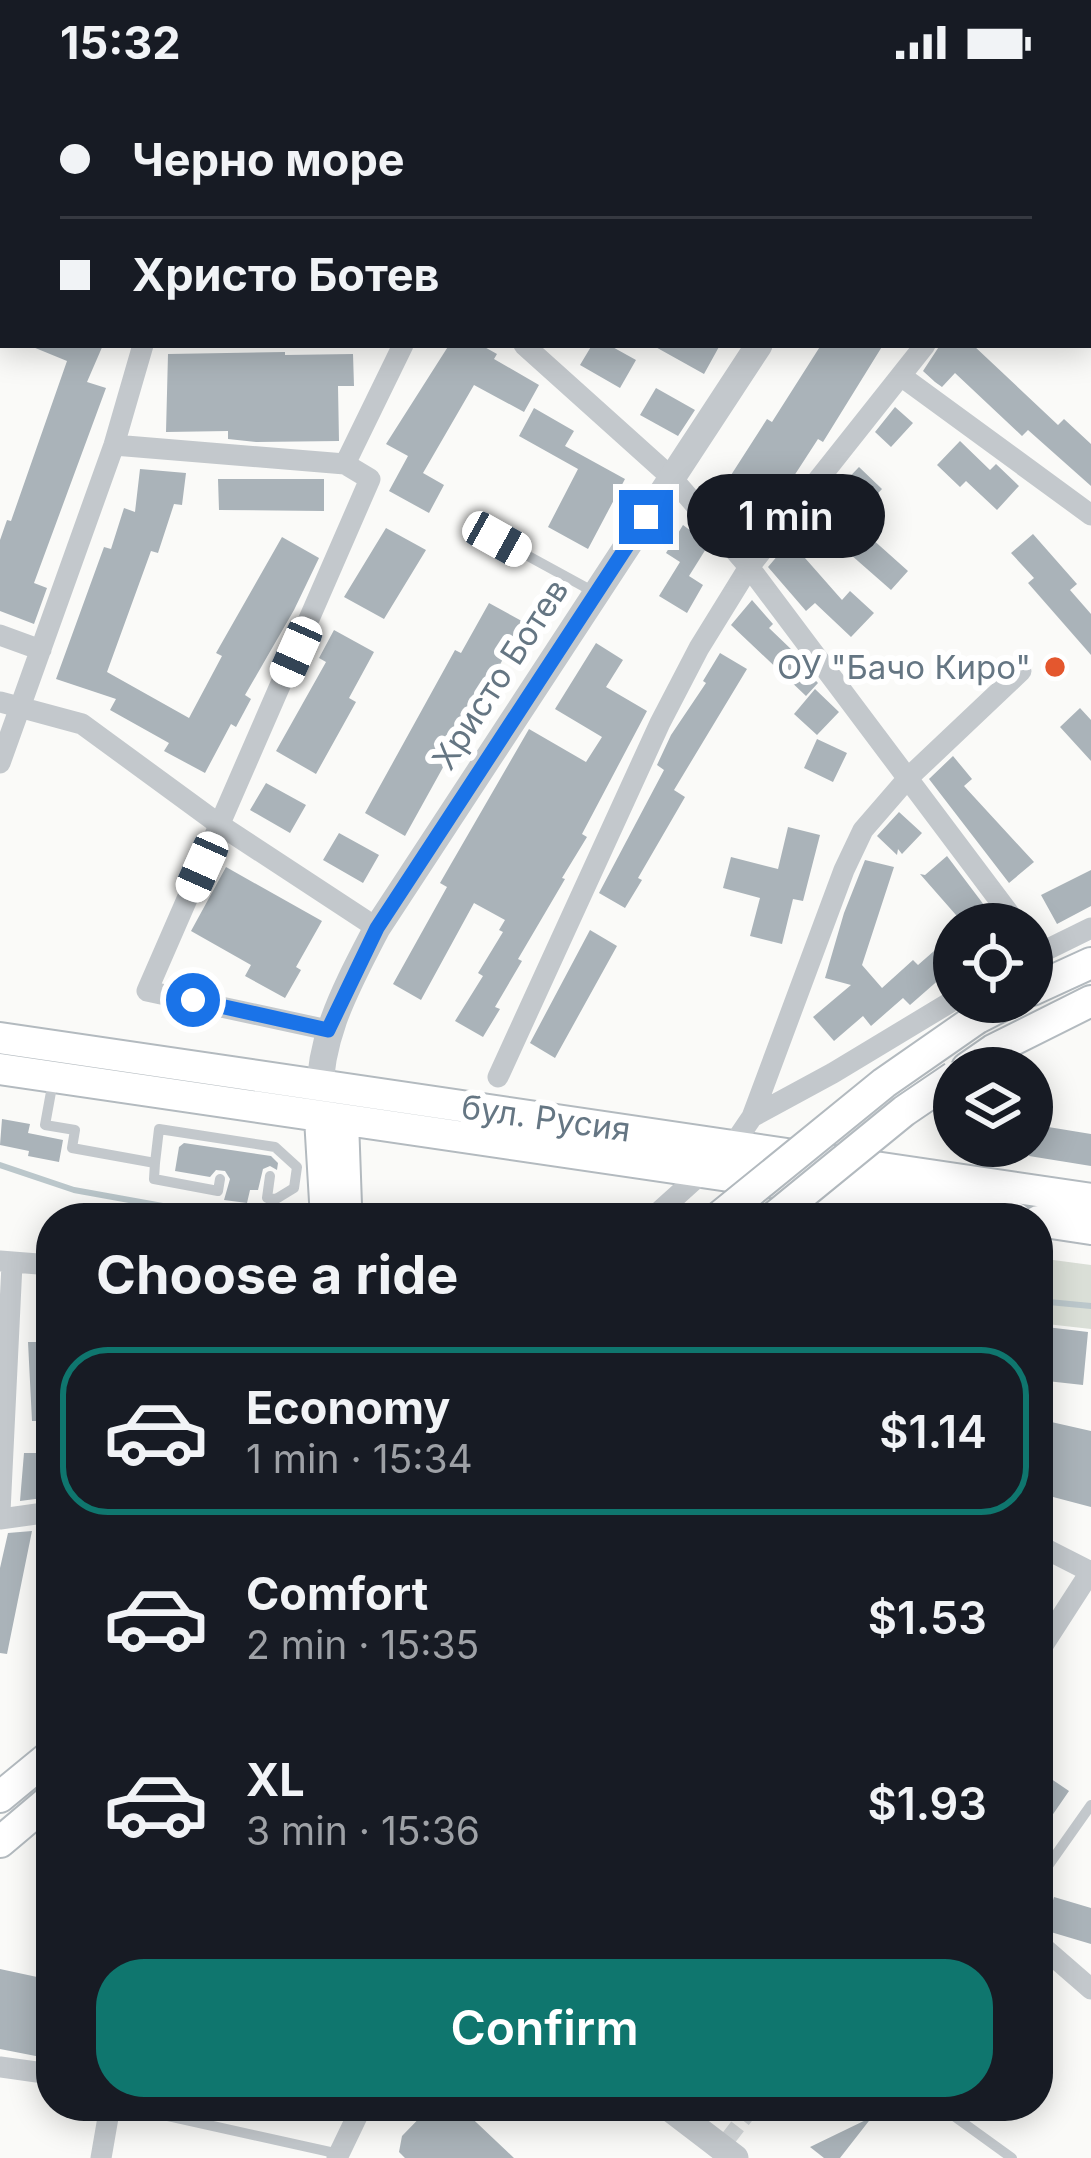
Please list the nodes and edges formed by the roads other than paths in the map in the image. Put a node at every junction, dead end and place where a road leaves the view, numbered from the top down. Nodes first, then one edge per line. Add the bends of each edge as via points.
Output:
1 (142, 348) edge
2 (402, 348) edge
3 (527, 348) edge
4 (757, 348) edge
5 (923, 348) edge
6 (901, 376) junction
7 (114, 445) junction
8 (345, 464) junction
9 (672, 478) junction
10 (1091, 515) edge
11 (497, 539) dead end
12 (749, 567) junction
13 (596, 593) junction
14 (0, 635) edge
15 (41, 650) junction
16 (1022, 671) dead end
17 (10, 705) edge
18 (0, 763) edge
19 (908, 778) junction
20 (220, 825) junction
21 (1001, 903) edge
22 (377, 928) junction
23 (1091, 928) edge
24 (1053, 944) edge
25 (1091, 963) edge
26 (1053, 980) edge
27 (1091, 1001) edge
28 (936, 1023) edge
29 (950, 1023) edge
30 (0, 1038) edge
31 (326, 1042) junction
32 (999, 1047) edge
33 (0, 1069) edge
34 (53, 1077) junction
35 (498, 1077) dead end
36 (933, 1091) edge
37 (330, 1104) junction
38 (752, 1117) junction
39 (381, 1126) junction
40 (733, 1145) junction
41 (155, 1163) junction
42 (706, 1172) junction
43 (270, 1176) dead end
44 (220, 1178) dead end
45 (345, 1180) junction
46 (1091, 1199) edge
47 (335, 1203) edge
48 (339, 1203) edge
49 (670, 1203) edge
50 (736, 1203) edge
51 (791, 1203) edge
52 (915, 1203) edge
53 (1053, 1223) edge
54 (1091, 1229) edge
55 (6, 1263) edge
56 (36, 1264) edge
57 (36, 1513) edge
58 (0, 1516) edge
59 (1053, 1552) edge
60 (1091, 1571) edge
61 (1053, 1630) edge
62 (36, 1762) edge
63 (3, 1785) edge
64 (36, 1801) edge
65 (1091, 1805) edge
66 (36, 1818) edge
67 (0, 1845) edge
68 (1053, 1859) edge
69 (1053, 1955) edge
70 (1091, 1989) edge
71 (0, 2067) edge
72 (36, 2072) edge
73 (107, 2121) edge
74 (188, 2121) edge
75 (355, 2121) edge
76 (687, 2121) edge
77 (961, 2121) edge
78 (338, 2156) edge
79 (101, 2158) edge
80 (735, 2158) edge
81 (1012, 2158) edge

1 - 7 street
2 - 8 street
3 - 9 street
4 - 9 street, Христо Ботев
5 - 6 street
6 - 10 street
6 - 12 street
7 - 8 street
7 - 15 street
8 - 20 street via 370,479
9 - 12 street
9 - 13 street, Христо Ботев
11 - 13 lane
12 - 19 street
12 - 35 street via 660,723
13 - 22 street, Христо Ботев
14 - 15 street
15 - 17 street
16 - 19 street
17 - 18 street
17 - 20 street via 82,724
19 - 21 street
19 - 38 street via 863,830 844,870
20 - 22 street
20 - 31 street via 147,991
22 - 31 street, Христо Ботев
23 - 24 street
25 - 26 main road
27 - 32 main road
28 - 38 street
29 - 50 main road, bridge
30 - 37 main road, бул. Русия
31 - 37 street
33 - 34 main road, бул. Русия
34 - 37 main road, бул. Русия
34 - 41 lane via 45,1124 75,1130 73,1148
36 - 51 main road, bridge
37 - 39 main road, бул. Русия
37 - 40 main road, бул. Русия
37 - 45 main road
37 - 47 main road
38 - 40 street
39 - 42 main road, бул. Русия
39 - 45 main road via 356,1142
40 - 42 street
40 - 46 main road, бул. Русия
41 - 43 lane via 159,1129 275,1147 297,1167 294,1188 267,1198
41 - 44 lane via 154,1179 218,1191
42 - 49 street
42 - 52 main road, бул. Русия
45 - 48 main road
53 - 54 main road
55 - 56 street
55 - 58 street
57 - 58 street
59 - 60 street
60 - 61 street
62 - 63 main road
63 - 64 street
65 - 68 lane
66 - 67 main road
69 - 70 street
71 - 72 street
73 - 79 street
74 - 78 lane
75 - 78 street
76 - 80 street
77 - 81 lane

